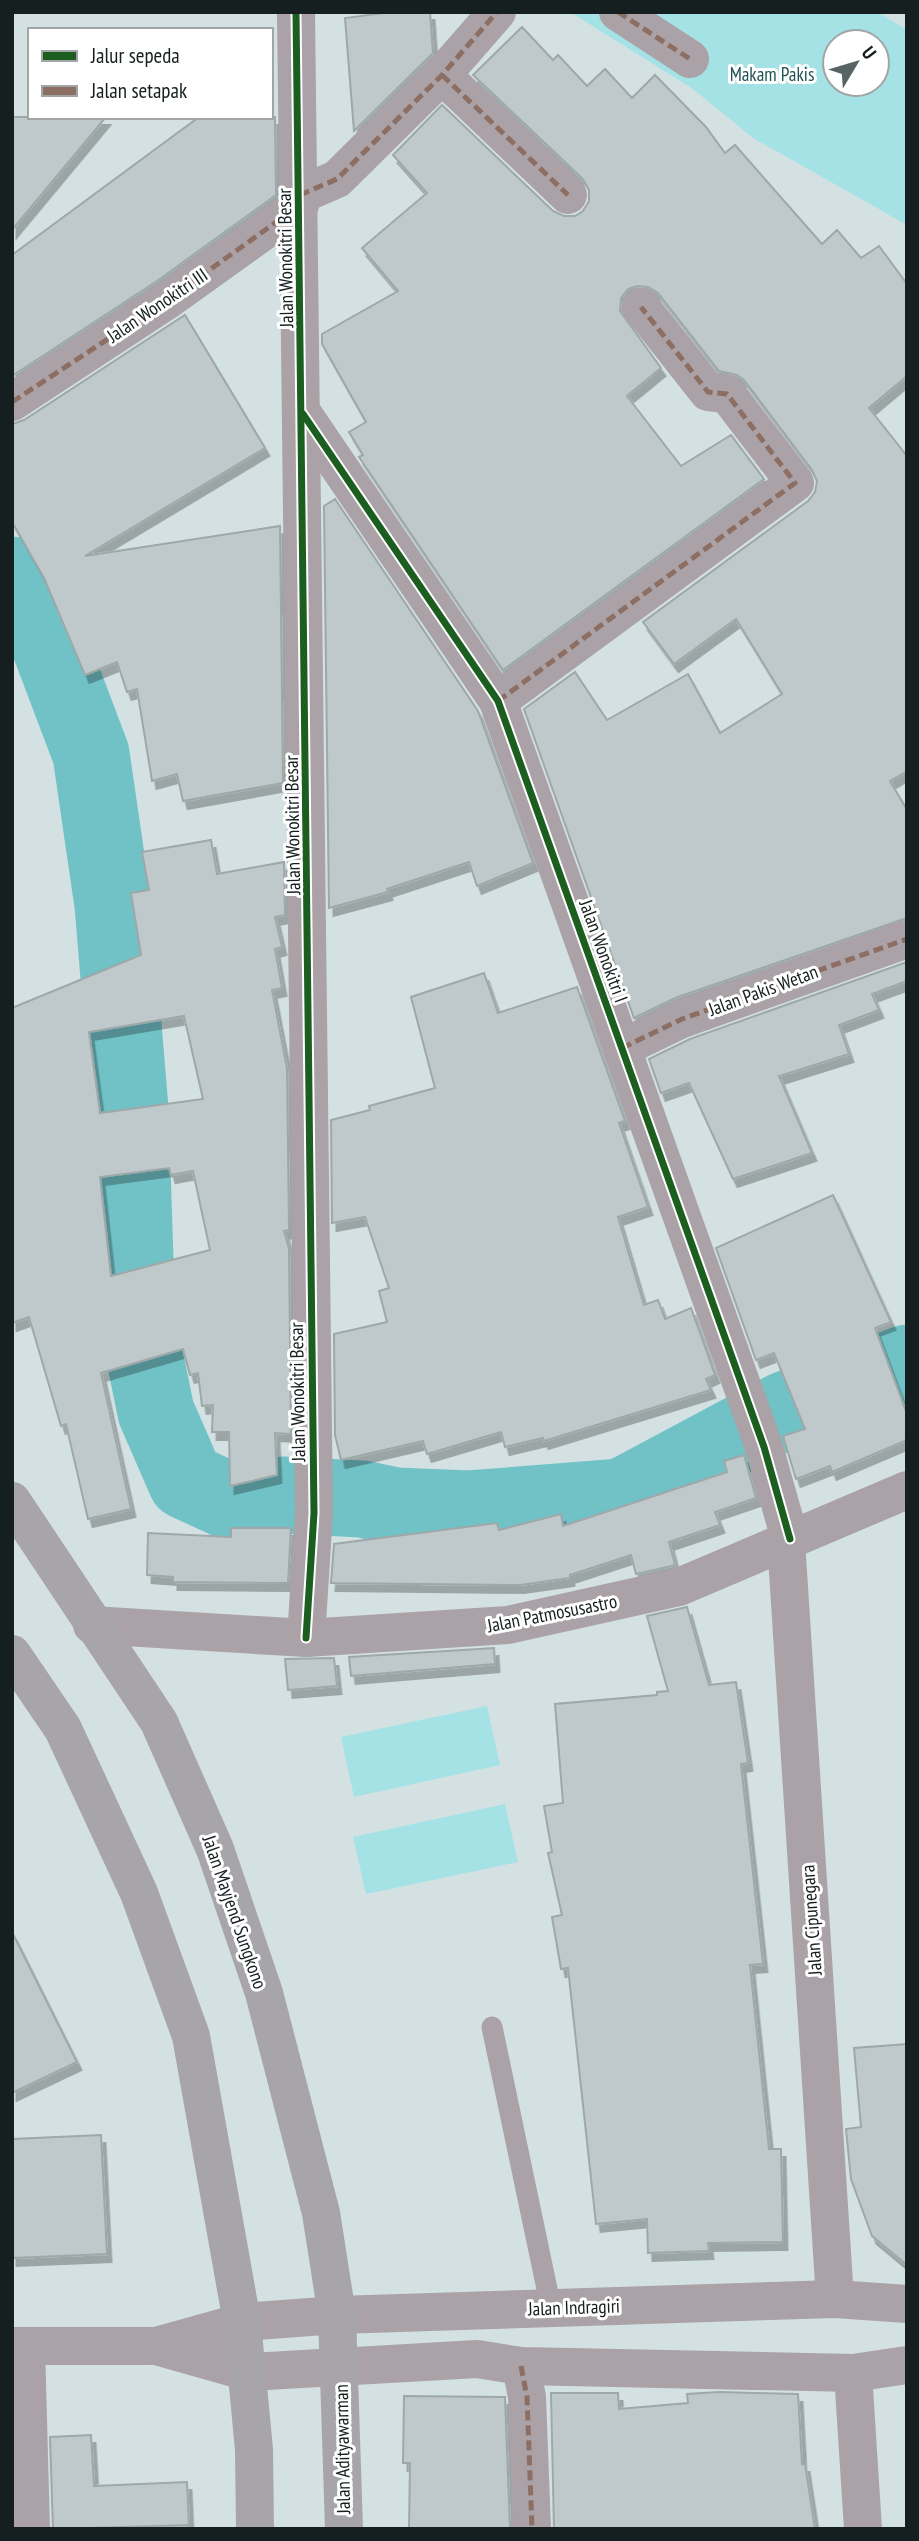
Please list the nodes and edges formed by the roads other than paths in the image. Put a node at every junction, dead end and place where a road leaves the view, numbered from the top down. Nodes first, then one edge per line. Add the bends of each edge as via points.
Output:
1 (296, 12) edge
2 (497, 12) edge
3 (618, 12) edge
4 (690, 59) dead end
5 (442, 75) junction
6 (568, 195) dead end
7 (300, 200) junction
8 (641, 307) dead end
9 (12, 402) edge
10 (303, 414) junction
11 (498, 701) junction
12 (907, 939) edge
13 (622, 1048) junction
14 (907, 1490) edge
15 (12, 1501) edge
16 (788, 1540) junction
17 (92, 1625) junction
18 (306, 1638) junction
19 (12, 1654) edge
20 (492, 2027) dead end
21 (835, 2299) junction
22 (907, 2304) edge
23 (551, 2308) junction
24 (337, 2315) junction
25 (242, 2322) junction
26 (19, 2346) edge
27 (156, 2346) junction
28 (907, 2365) edge
29 (521, 2366) junction
30 (341, 2369) junction
31 (248, 2372) junction
32 (853, 2373) junction
33 (31, 2529) edge
34 (256, 2529) edge
35 (344, 2529) edge
36 (532, 2529) edge
37 (863, 2529) edge

1 - 7 street, Jalan Wonokitri Besar
2 - 5 street, Jalan Wonokitri III
3 - 4 street
5 - 6 street
5 - 7 street, Jalan Wonokitri III via 337,179
7 - 9 street, Jalan Wonokitri III via 169,299
7 - 10 street, Jalan Wonokitri Besar
8 - 11 street via 708,392 727,394 795,483
10 - 11 street, Jalan Wonokitri I
10 - 18 street, Jalan Wonokitri Besar via 314,1513
11 - 13 street, Jalan Wonokitri I
12 - 13 street, Jalan Pakis Wetan via 682,1018
13 - 16 street, Jalan Wonokitri I via 764,1447
14 - 16 street, Jalan Patmosusastro
15 - 17 main road, Jalan Mayjend Sungkono
16 - 18 street, Jalan Patmosusastro via 679,1587 508,1625
16 - 21 street, Jalan Cipunegara
17 - 18 street, Jalan Patmosusastro
17 - 24 main road, Jalan Mayjend Sungkono via 159,1722 215,1849 270,2019 321,2213
19 - 25 main road via 63,1729 139,1893 191,2036
20 - 23 lane
21 - 22 street, Jalan Indragiri
21 - 23 street, Jalan Indragiri
23 - 24 street, Jalan Indragiri
24 - 25 street, Jalan Indragiri
24 - 30 main road, Jalan Mayjend Sungkono
25 - 27 street, Jalan Indragiri
25 - 31 main road
26 - 27 street
26 - 33 street
27 - 31 street
28 - 32 street
29 - 30 street via 477,2359
29 - 32 street
29 - 36 street via 527,2397
30 - 31 street
30 - 35 main road, Jalan Adityawarman
31 - 34 main road
32 - 37 street

